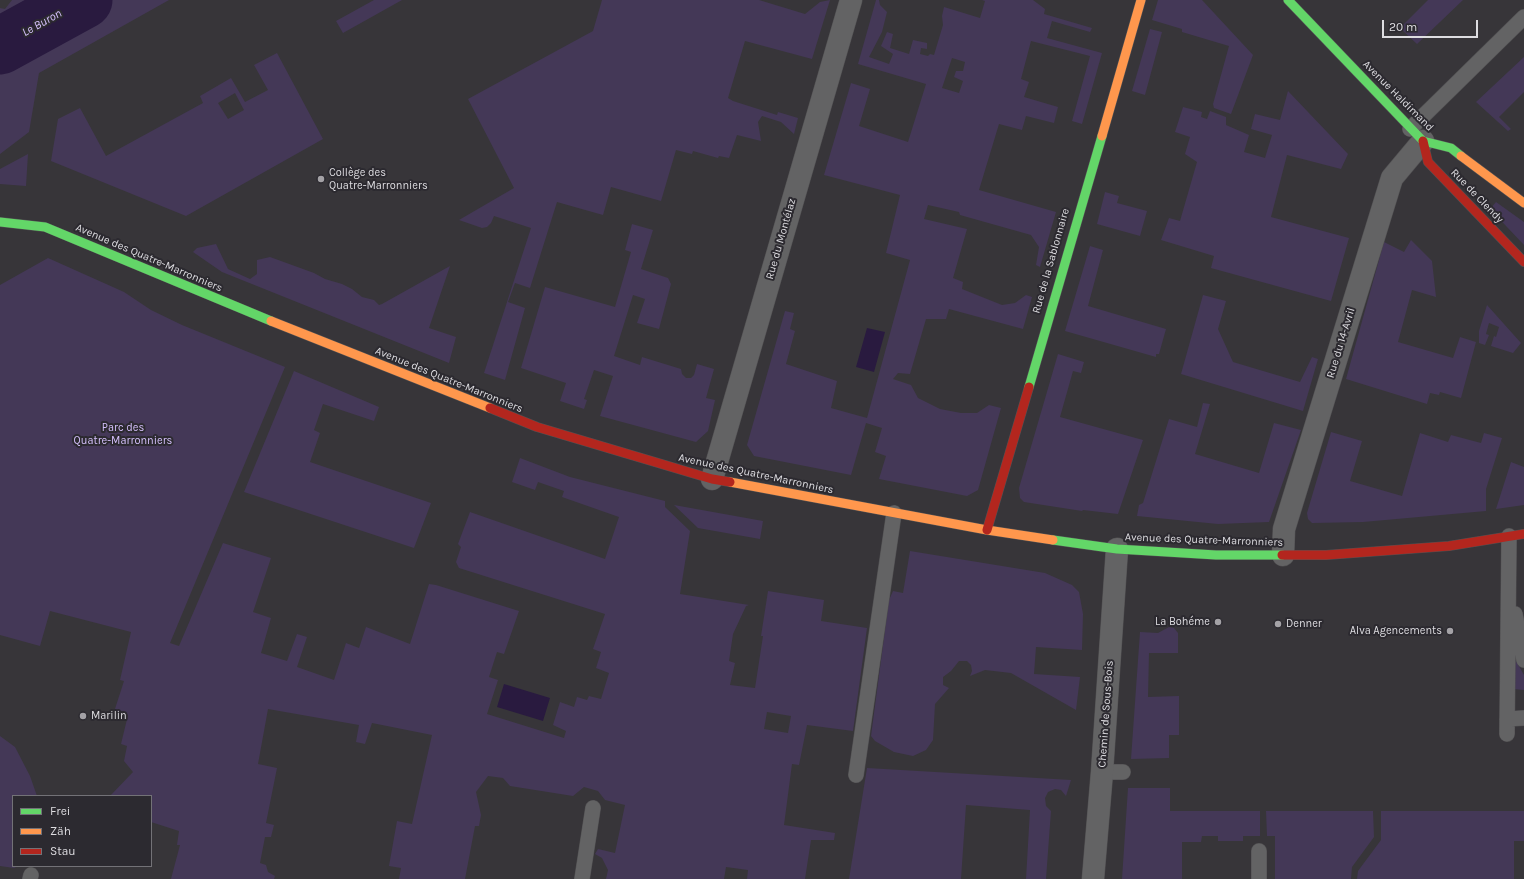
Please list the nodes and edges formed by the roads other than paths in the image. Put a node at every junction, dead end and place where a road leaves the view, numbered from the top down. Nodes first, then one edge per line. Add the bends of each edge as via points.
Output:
1 (851, 0) edge
2 (1141, 0) edge
3 (1288, 0) edge
4 (1524, 17) edge
5 (1417, 135) junction
6 (1524, 203) edge
7 (0, 222) edge
8 (1524, 262) edge
9 (712, 479) junction
10 (894, 514) junction
11 (987, 530) junction
12 (1517, 535) edge
13 (1117, 549) junction
14 (1282, 555) junction
15 (1509, 592) junction
16 (1524, 660) edge
17 (1524, 718) edge
18 (1507, 719) junction
19 (1507, 734) dead end
20 (1102, 772) junction
21 (1124, 772) dead end
22 (856, 775) dead end
23 (593, 808) dead end
24 (1259, 851) dead end
25 (582, 879) edge
26 (1093, 879) edge
27 (1259, 879) edge

1 - 9 street, Rue du Montélaz
2 - 11 street, Rue de la Sablonnaire
3 - 5 street, Avenue Haldimand
4 - 5 lane
5 - 6 street, Avenue Haldimand via 1451,148
5 - 8 street, Rue de Clendy via 1428,162
5 - 14 street, Rue du 14-Avril via 1392,178 1284,529
7 - 9 street, Avenue des Quatre-Marronniers via 45,227 192,289 537,427
9 - 10 street, Avenue des Quatre-Marronniers
10 - 11 street, Avenue des Quatre-Marronniers
10 - 22 lane
11 - 13 street, Avenue des Quatre-Marronniers
12 - 14 street, Avenue des Quatre-Marronniers via 1449,546 1326,555
12 - 15 lane
13 - 14 street, Avenue des Quatre-Marronniers via 1216,555
13 - 20 street, Chemin de Sous-Bois
15 - 16 lane
15 - 18 lane
17 - 18 lane
18 - 19 lane
20 - 21 lane
20 - 26 street, Chemin de Sous-Bois
23 - 25 lane
24 - 27 lane

